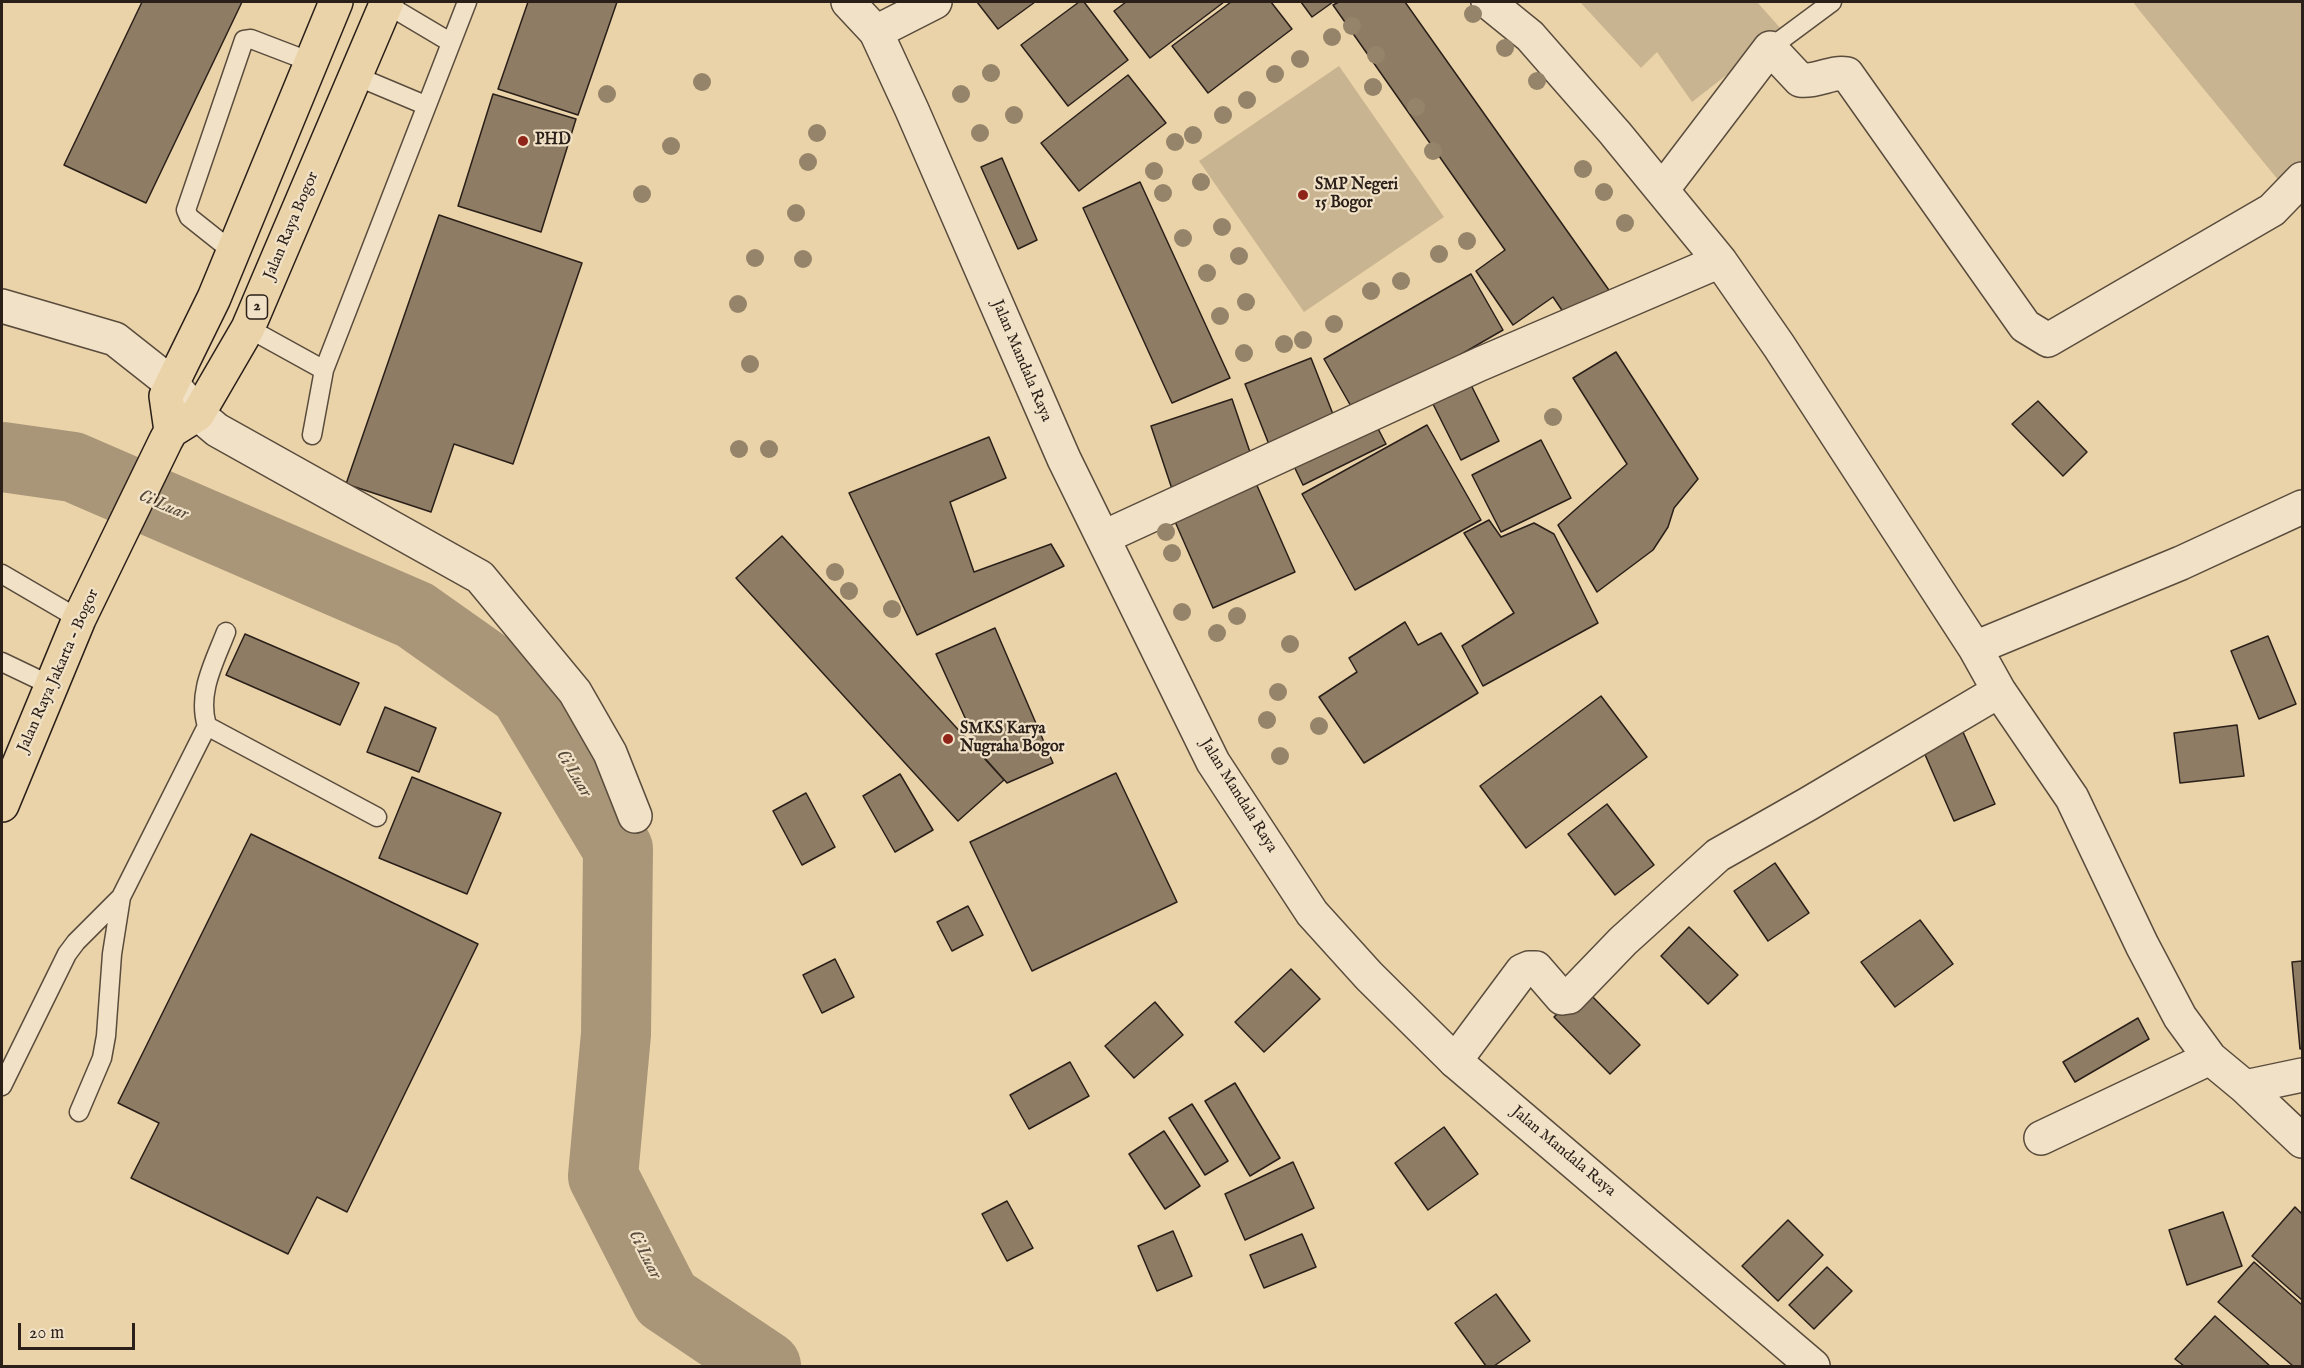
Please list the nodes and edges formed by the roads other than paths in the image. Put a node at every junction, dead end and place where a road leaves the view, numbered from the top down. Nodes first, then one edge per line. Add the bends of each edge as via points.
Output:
1 (336, 2) edge
2 (467, 2) edge
3 (848, 2) edge
4 (935, 2) edge
5 (1488, 2) edge
6 (1832, 2) edge
7 (386, 3) edge
8 (876, 32) junction
9 (450, 42) junction
10 (1770, 48) junction
11 (311, 62) junction
12 (356, 76) junction
13 (425, 105) junction
14 (2302, 179) edge
15 (1662, 190) junction
16 (233, 252) junction
17 (1720, 261) junction
18 (2, 306) edge
19 (248, 328) junction
20 (324, 370) junction
21 (172, 384) junction
22 (198, 414) junction
23 (312, 435) dead end
24 (169, 436) junction
25 (2302, 507) edge
26 (1104, 537) junction
27 (2, 574) edge
28 (79, 619) junction
29 (226, 632) dead end
30 (1975, 648) junction
31 (2, 662) edge
32 (51, 685) junction
33 (1999, 691) junction
34 (207, 726) junction
35 (2, 805) edge
36 (377, 816) dead end
37 (635, 816) dead end
38 (121, 897) junction
39 (2210, 1058) junction
40 (1455, 1061) junction
41 (2302, 1075) edge
42 (2, 1086) edge
43 (2245, 1087) junction
44 (79, 1112) dead end
45 (2041, 1138) dead end
46 (2302, 1141) edge
47 (1813, 1366) edge

1 - 11 highway
2 - 9 lane
3 - 8 street, Jalan Mandala Raya
4 - 8 street
5 - 15 street via 1530,36
6 - 10 lane
7 - 9 lane
7 - 12 highway, Jalan Raya Bogor / 2
8 - 26 street, Jalan Mandala Raya via 1064,459
9 - 13 lane
10 - 14 street via 1800,80 1813,82 1839,72 1847,74 2025,326 2048,340 2272,210
10 - 15 street
11 - 16 highway
11 - 16 lane via 251,39 244,40 186,210 189,218
12 - 13 lane
12 - 19 highway, Jalan Raya Bogor / 2
13 - 20 lane
15 - 17 street
16 - 21 highway
17 - 26 street via 1480,364
17 - 30 street
18 - 21 street via 116,339
19 - 20 lane
19 - 22 highway, Jalan Raya Bogor / 2
20 - 23 lane
21 - 22 street
21 - 24 highway via 166,396
22 - 24 highway, Jalan Raya Bogor / 2
22 - 37 street via 217,430 480,577 575,692 609,753
24 - 28 highway, Jalan Raya Jakarta - Bogor
25 - 30 street
26 - 40 street, Jalan Mandala Raya via 1213,762 1312,913
27 - 28 lane
28 - 32 highway, Jalan Raya Jakarta - Bogor
29 - 34 lane via 204,690 202,711
30 - 33 street
31 - 32 lane
32 - 35 highway, Jalan Raya Jakarta - Bogor
33 - 39 street via 2072,798 2180,1017
33 - 40 street via 1718,855 1623,941 1569,997 1562,998 1536,968 1522,971
34 - 36 lane
34 - 38 lane
38 - 42 lane via 67,954
38 - 44 lane via 102,1058
39 - 43 street
39 - 45 street
40 - 47 street, Jalan Mandala Raya
41 - 43 street
43 - 46 street

